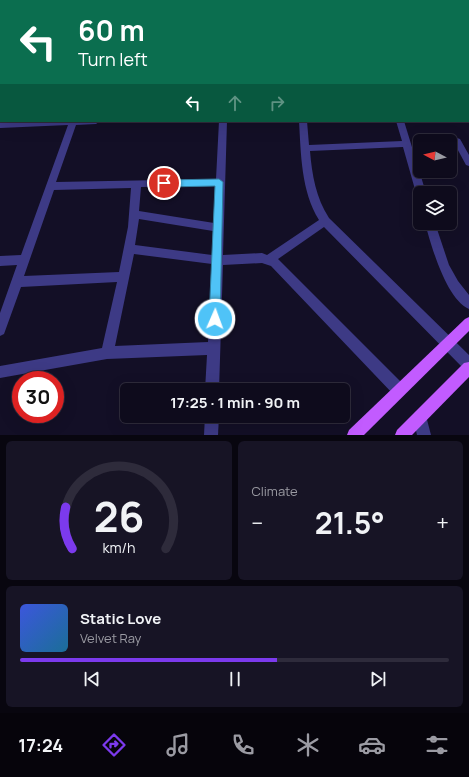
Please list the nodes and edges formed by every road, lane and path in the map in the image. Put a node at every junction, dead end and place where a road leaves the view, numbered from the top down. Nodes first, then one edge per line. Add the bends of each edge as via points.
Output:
1 (73, 122) edge
2 (223, 122) edge
3 (303, 122) edge
4 (400, 122) edge
5 (3, 125) edge
6 (0, 136) edge
7 (457, 141) dead end
8 (407, 144) junction
9 (306, 148) junction
10 (469, 163) edge
11 (219, 182) junction
12 (136, 184) junction
13 (50, 186) junction
14 (419, 186) edge
15 (135, 214) junction
16 (325, 221) junction
17 (218, 228) junction
18 (432, 230) edge
19 (130, 249) junction
20 (24, 260) junction
21 (217, 260) junction
22 (269, 260) junction
23 (0, 261) edge
24 (123, 277) junction
25 (16, 282) junction
26 (469, 303) edge
27 (469, 323) edge
28 (0, 330) edge
29 (448, 343) junction
30 (214, 348) junction
31 (107, 353) junction
32 (469, 364) edge
33 (469, 368) edge
34 (0, 372) edge
35 (212, 383) edge
36 (399, 390) junction
37 (420, 417) junction
38 (212, 423) edge
39 (211, 435) edge
40 (354, 435) edge
41 (402, 435) edge
42 (424, 435) edge

1 - 5 street
1 - 13 street
2 - 11 street
3 - 9 street
4 - 8 street
5 - 6 street
7 - 10 street
8 - 9 street
8 - 14 street
9 - 16 street via 315,204
11 - 12 street
11 - 17 street
12 - 13 street
12 - 15 street
13 - 20 street
15 - 17 street
15 - 19 street
16 - 22 street
16 - 29 street
17 - 21 street
18 - 26 street via 446,273 455,289
19 - 21 street
19 - 24 street
20 - 23 street
20 - 25 street
21 - 22 street
21 - 30 street
22 - 36 street
24 - 25 street
24 - 31 street
25 - 28 street
27 - 29 main road
29 - 32 street
29 - 36 main road
30 - 31 street
30 - 35 street
31 - 34 street
33 - 37 main road
36 - 40 main road
37 - 41 main road
37 - 42 street
38 - 39 street

